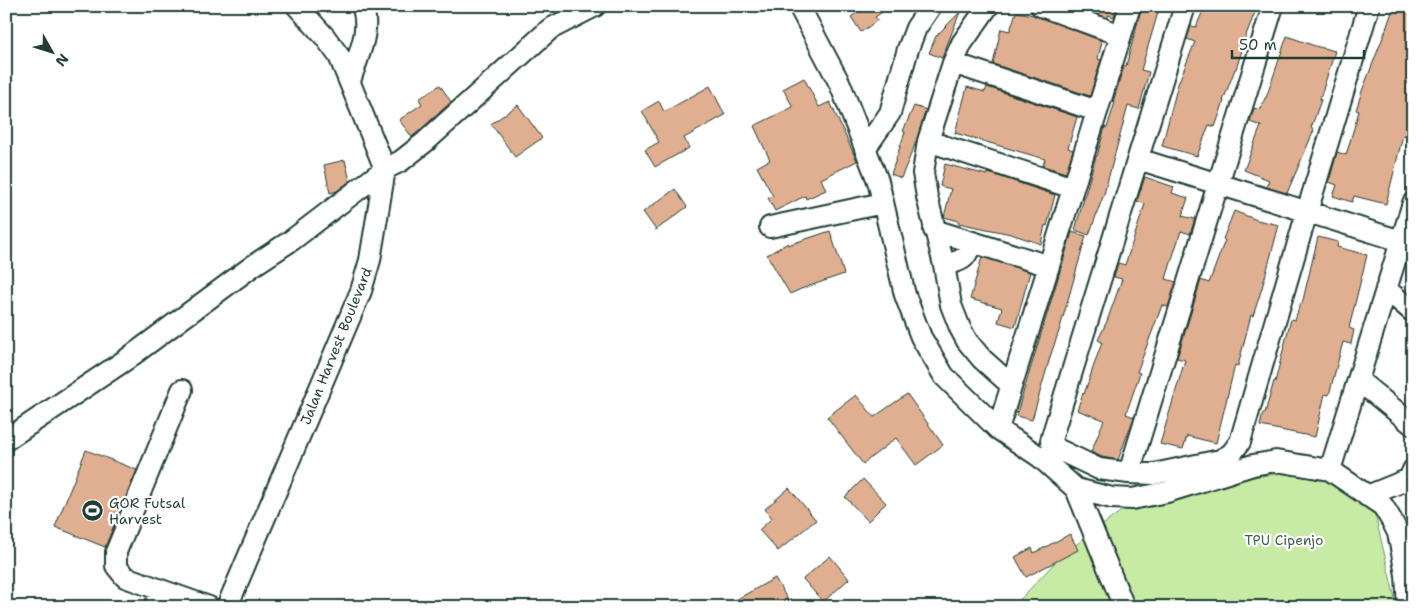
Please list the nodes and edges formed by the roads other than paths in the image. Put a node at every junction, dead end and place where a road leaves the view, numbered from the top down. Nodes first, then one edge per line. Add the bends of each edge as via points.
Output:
1 (296, 6) edge
2 (362, 6) edge
3 (594, 6) edge
4 (799, 6) edge
5 (931, 6) edge
6 (988, 6) edge
7 (1041, 6) edge
8 (1130, 6) edge
9 (1185, 6) edge
10 (1273, 6) edge
11 (1369, 6) edge
12 (1121, 34) junction
13 (952, 63) junction
14 (350, 80) junction
15 (1097, 111) junction
16 (928, 141) junction
17 (865, 149) junction
18 (1138, 159) junction
19 (393, 165) junction
20 (1219, 184) junction
21 (1073, 188) junction
22 (883, 203) junction
23 (1413, 203) edge
24 (1307, 212) junction
25 (770, 227) dead end
26 (934, 230) junction
27 (1401, 241) junction
28 (972, 242) junction
29 (944, 265) junction
30 (1048, 266) junction
31 (1386, 289) junction
32 (1413, 312) edge
33 (1358, 380) junction
34 (1011, 385) junction
35 (182, 390) dead end
36 (1413, 425) edge
37 (998, 429) junction
38 (6, 440) edge
39 (1330, 470) junction
40 (1413, 470) edge
41 (1130, 473) junction
42 (1076, 489) junction
43 (1367, 496) junction
44 (158, 598) edge
45 (209, 607) edge
46 (227, 607) edge
47 (1124, 607) edge
48 (1408, 607) edge

1 - 14 street via 339,56
2 - 14 street via 366,25
3 - 19 street via 550,29 425,142
4 - 17 street via 840,84
5 - 17 street via 916,28 890,113
6 - 13 street
7 - 12 street
8 - 12 street
9 - 18 street
10 - 20 street
11 - 24 street
12 - 15 street
13 - 15 street
13 - 16 street
14 - 19 street
15 - 21 street
16 - 21 street
16 - 26 street via 923,173
17 - 22 street
18 - 20 street
18 - 41 street via 1051,441 1057,449 1099,469
19 - 38 street via 128,359
19 - 46 street, Jalan Harvest Boulevard via 361,291
20 - 24 street
20 - 41 street
21 - 30 street
22 - 25 street
22 - 37 street via 905,295 921,337 944,376
23 - 27 street
24 - 27 street
24 - 41 street via 1240,442 1231,454 1220,460 1154,474
26 - 28 street
26 - 29 street
27 - 31 street
28 - 29 street via 960,261
28 - 30 street
29 - 34 street via 952,305 967,341
30 - 34 street
31 - 32 street
31 - 33 street
33 - 36 street
33 - 39 street
34 - 37 street
35 - 44 street via 116,552 116,566 125,577
37 - 42 street via 1040,457
39 - 42 street via 1276,461 1132,499 1112,498
39 - 43 street
40 - 43 street via 1409,479
42 - 47 street
43 - 48 street via 1383,506 1398,533
44 - 45 street

